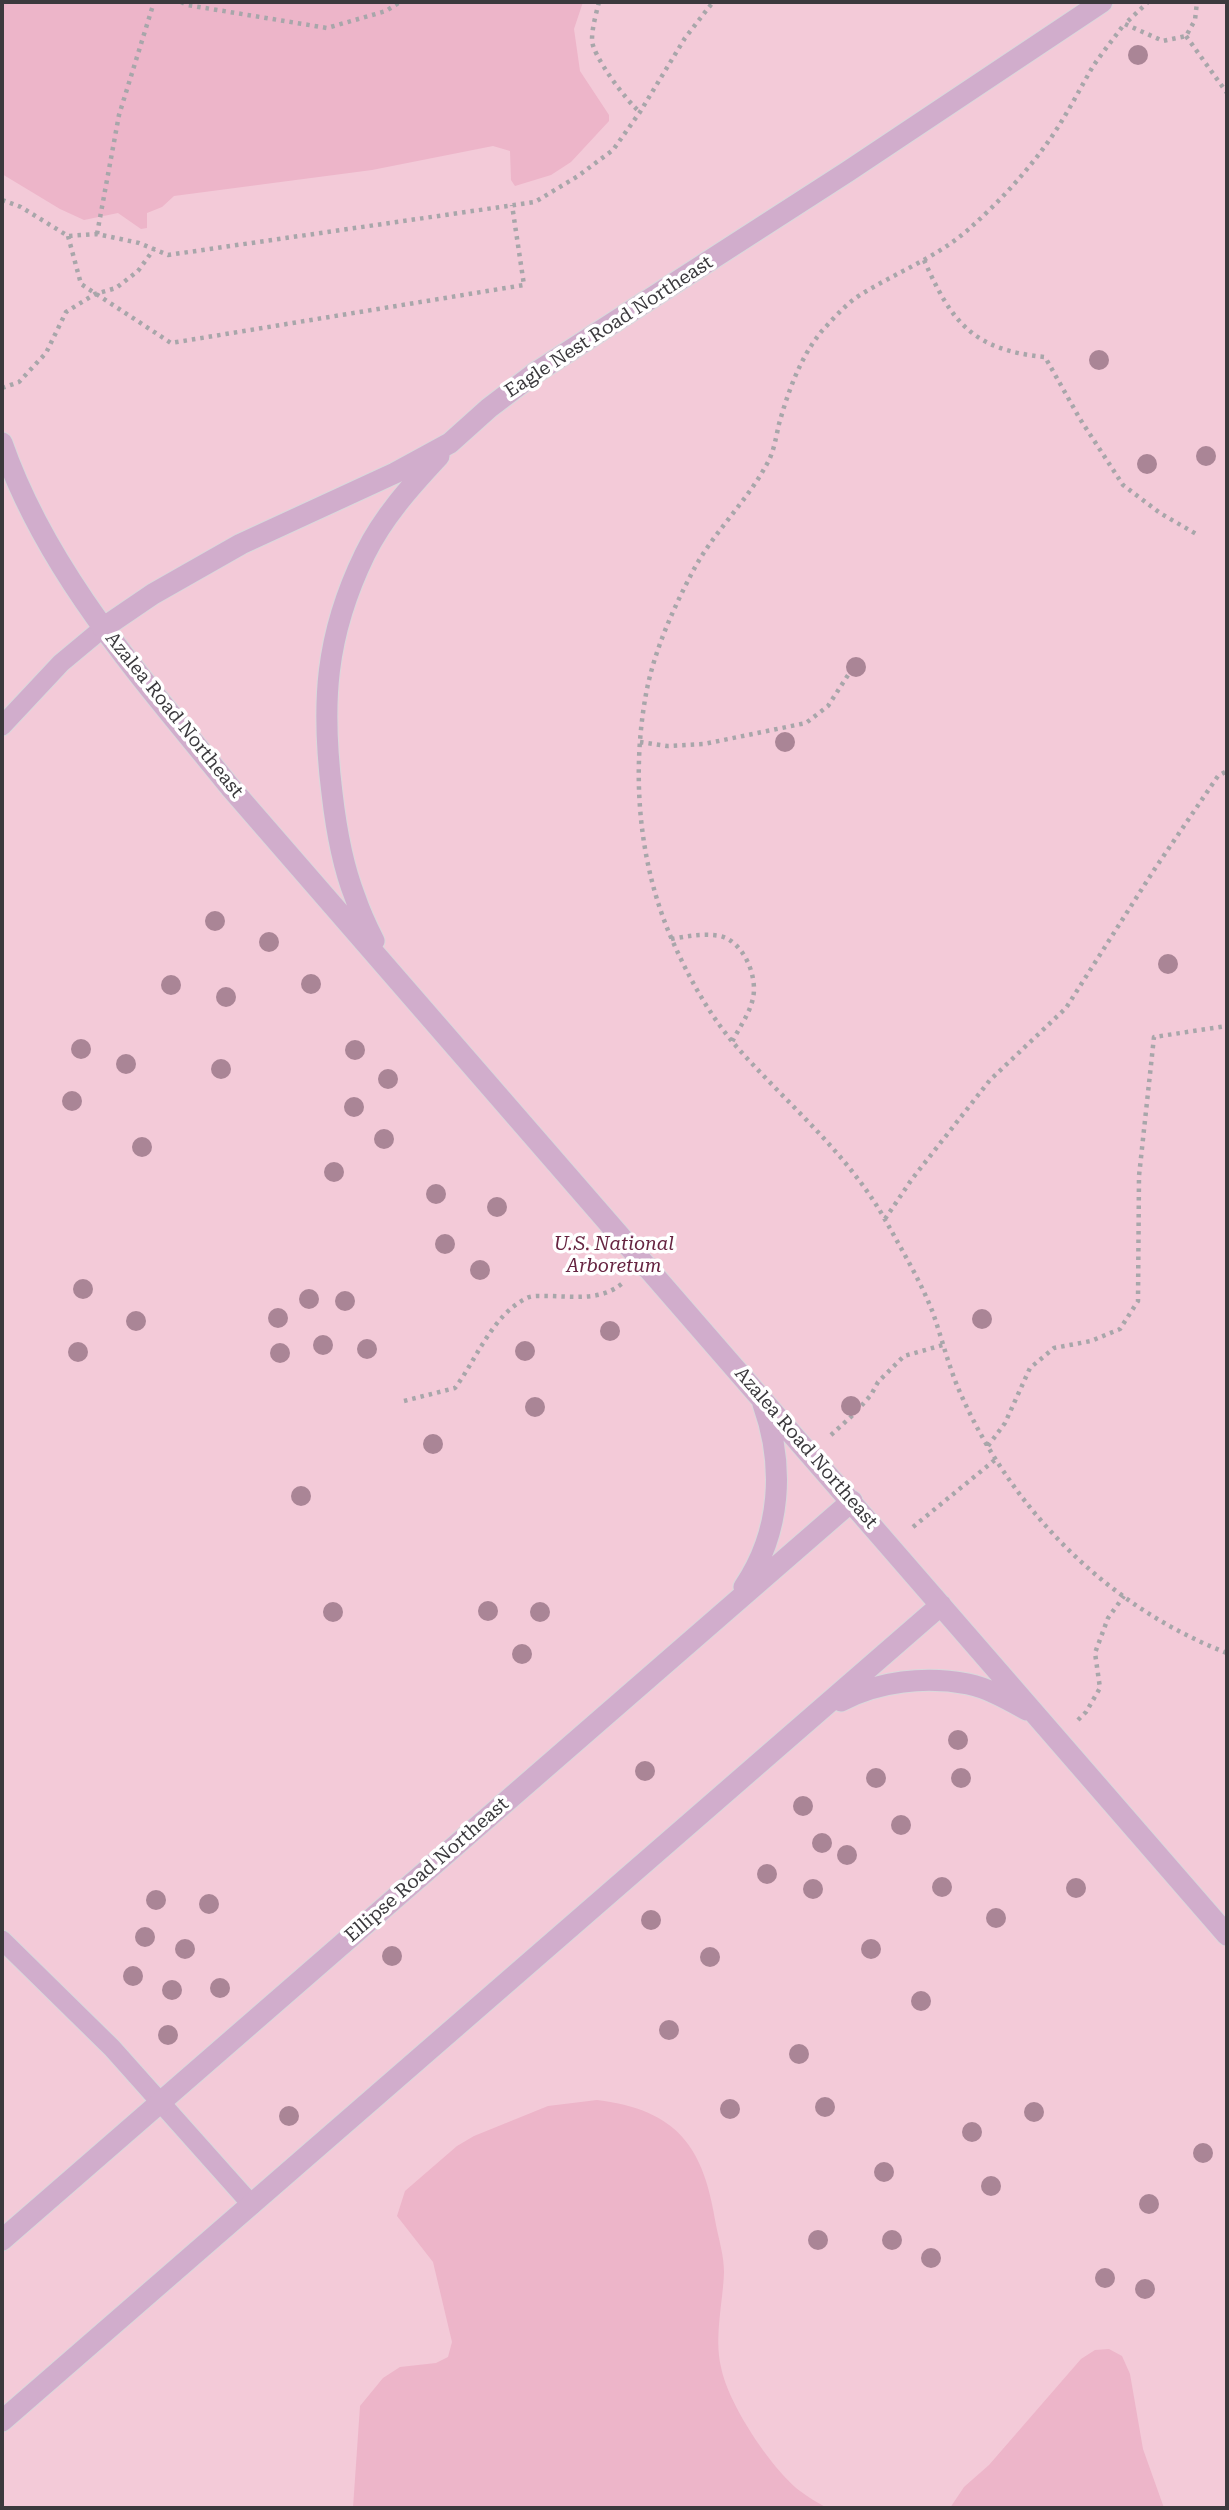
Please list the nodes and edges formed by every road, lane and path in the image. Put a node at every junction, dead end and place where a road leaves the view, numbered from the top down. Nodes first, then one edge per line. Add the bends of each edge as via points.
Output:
1 (154, 2) edge
2 (181, 2) edge
3 (400, 2) edge
4 (598, 2) edge
5 (713, 2) edge
6 (1102, 2) edge
7 (1148, 2) edge
8 (1197, 2) edge
9 (1125, 24) junction
10 (1186, 36) junction
11 (1227, 93) edge
12 (640, 112) junction
13 (2, 200) edge
14 (512, 205) junction
15 (97, 234) junction
16 (68, 236) junction
17 (154, 249) junction
18 (924, 260) junction
19 (95, 294) junction
20 (2, 388) edge
21 (2, 443) edge
22 (450, 443) junction
23 (1198, 535) dead end
24 (103, 628) junction
25 (850, 671) dead end
26 (2, 726) edge
27 (640, 742) junction
28 (1227, 771) edge
29 (671, 939) junction
30 (383, 963) junction
31 (1227, 1026) edge
32 (732, 1042) junction
33 (885, 1219) junction
34 (644, 1262) junction
35 (943, 1345) junction
36 (760, 1395) junction
37 (404, 1401) dead end
38 (988, 1446) junction
39 (810, 1453) junction
40 (996, 1460) junction
41 (852, 1501) junction
42 (890, 1545) junction
43 (1124, 1597) junction
44 (732, 1605) junction
45 (942, 1605) junction
46 (1227, 1653) edge
47 (817, 1713) junction
48 (1037, 1715) junction
49 (1059, 1740) junction
50 (1226, 1931) edge
51 (2, 1940) edge
52 (160, 2102) junction
53 (252, 2205) junction
54 (2, 2240) edge
55 (2, 2421) edge

1 - 15 path via 119,115
2 - 3 path via 327,28 386,11
4 - 12 path via 592,42 605,68
5 - 12 path
6 - 22 street, Eagle Nest Road Northeast via 535,373
7 - 9 path
8 - 10 path via 1195,20
9 - 10 path via 1163,41
9 - 18 path via 1027,167 967,231
10 - 11 path
12 - 14 path via 613,150 578,176 534,202
13 - 16 path
14 - 17 path via 168,255
14 - 19 path via 524,285 170,342
15 - 16 path
15 - 17 path
16 - 19 path via 81,284
17 - 19 path via 138,271 116,288
18 - 23 path via 955,318 982,341 1017,354 1045,357 1123,485
18 - 27 path via 854,299 817,337 802,360 771,457 747,496 715,534 665,629 647,690
19 - 20 path via 66,312 46,353 19,382
21 - 24 street, Azalea Road Northeast via 33,519
22 - 24 street, Eagle Nest Road Northeast via 241,544
22 - 30 street, Azalea Road Northeast via 401,496 366,552 331,652 325,702 338,838 354,896
24 - 26 lane via 61,663
24 - 30 street, Azalea Road Northeast via 230,787
25 - 27 path via 828,706 806,723 704,744
27 - 29 path via 640,802 650,879
28 - 33 path via 1154,870 1066,1008 990,1080
29 - 32 path via 695,987
29 - 32 path via 702,934 723,937 747,960 753,997
30 - 34 street, Azalea Road Northeast
31 - 38 path via 1154,1037 1139,1176 1138,1301 1120,1329 1054,1348 1030,1368 1005,1423
32 - 33 path via 836,1150
33 - 35 path via 922,1289
34 - 36 street, Azalea Road Northeast
34 - 37 path via 604,1295 528,1297 487,1335 455,1388
35 - 38 path via 962,1398
35 - 39 path via 904,1356 854,1414
36 - 39 street, Azalea Road Northeast
36 - 44 street via 772,1429 776,1497 770,1535 754,1572
38 - 40 path
39 - 41 street, Azalea Road Northeast
40 - 42 path
40 - 43 path via 1069,1551
41 - 42 street, Azalea Road Northeast
41 - 44 street, Ellipse Road Northeast
42 - 45 street, Azalea Road Northeast
43 - 46 path via 1203,1644
43 - 49 path via 1108,1618 1095,1653 1100,1688 1086,1712
44 - 52 street, Ellipse Road Northeast
45 - 47 street
45 - 48 street, Azalea Road Northeast
47 - 48 street via 854,1694 894,1683 933,1680 969,1684
47 - 53 street
48 - 49 street, Azalea Road Northeast
49 - 50 street, Azalea Road Northeast
51 - 52 lane via 80,2014
52 - 53 lane
52 - 54 street, Ellipse Road Northeast
53 - 55 street

